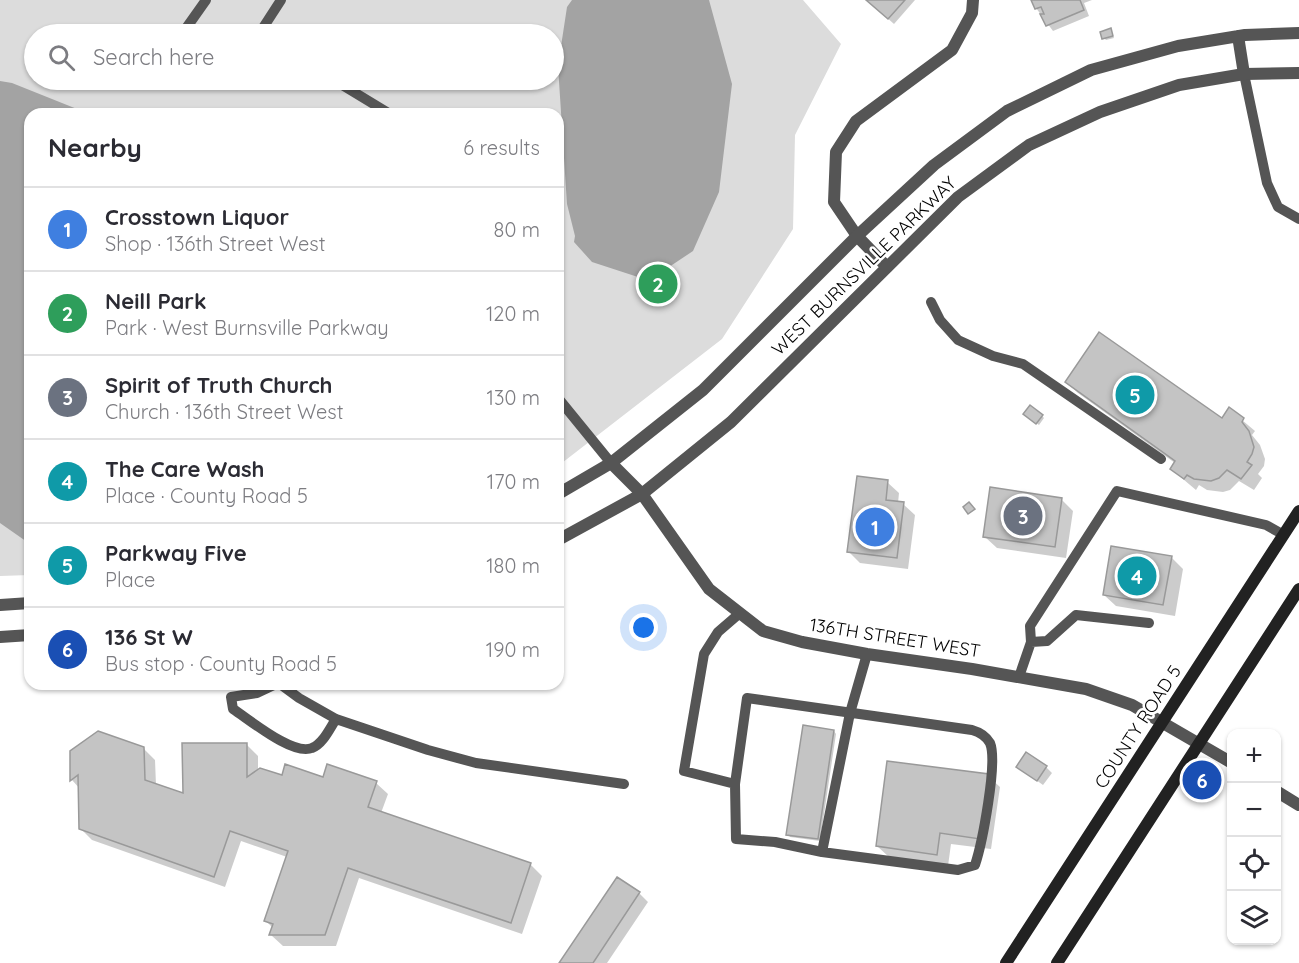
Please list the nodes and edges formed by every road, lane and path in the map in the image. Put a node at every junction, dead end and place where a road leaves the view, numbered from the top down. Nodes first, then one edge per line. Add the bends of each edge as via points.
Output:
1 (206, 0) edge
2 (281, 0) edge
3 (973, 0) edge
4 (189, 24) edge
5 (267, 24) edge
6 (1299, 33) edge
7 (1238, 36) junction
8 (1299, 73) edge
9 (1244, 74) junction
10 (350, 90) edge
11 (380, 108) edge
12 (1299, 219) edge
13 (857, 236) junction
14 (887, 267) junction
15 (931, 302) dead end
16 (564, 405) edge
17 (1161, 459) dead end
18 (611, 463) junction
19 (564, 490) edge
20 (642, 494) junction
21 (1299, 511) edge
22 (1284, 535) junction
23 (564, 537) edge
24 (1299, 589) edge
25 (24, 603) edge
26 (0, 605) edge
27 (740, 613) junction
28 (1149, 623) dead end
29 (24, 635) edge
30 (0, 637) edge
31 (1031, 642) junction
32 (867, 654) junction
33 (1019, 677) junction
34 (264, 690) edge
35 (287, 690) edge
36 (850, 712) junction
37 (336, 719) junction
38 (1163, 722) junction
39 (1199, 743) junction
40 (1227, 760) edge
41 (624, 784) dead end
42 (735, 784) junction
43 (1281, 794) edge
44 (1299, 805) edge
45 (822, 852) junction
46 (1006, 963) edge
47 (1057, 963) edge

1 - 4 lane
2 - 5 lane
3 - 13 street via 972,13 952,50 856,121 836,152 834,202
6 - 7 street, WEST BURNSVILLE PARKWAY
7 - 9 street
7 - 13 street, WEST BURNSVILLE PARKWAY via 1178,46 1091,70 1007,111 934,165
8 - 9 street, WEST BURNSVILLE PARKWAY
9 - 12 lane via 1267,183 1278,207
9 - 14 street, WEST BURNSVILLE PARKWAY via 1179,85 1100,112 1029,145 958,197
10 - 11 lane
13 - 14 street
13 - 18 street, WEST BURNSVILLE PARKWAY via 703,390
14 - 20 street, WEST BURNSVILLE PARKWAY via 731,422
15 - 17 lane via 940,320 958,339 993,356 1023,364
16 - 18 lane
18 - 19 street, WEST BURNSVILLE PARKWAY
18 - 20 street, 136TH STREET WEST
20 - 23 street, WEST BURNSVILLE PARKWAY
20 - 27 street, 136TH STREET WEST via 709,589
21 - 22 main road, COUNTY ROAD 5
22 - 31 lane via 1266,525 1117,491 1030,626
22 - 38 main road, COUNTY ROAD 5
24 - 39 main road
25 - 26 street
27 - 32 street, 136TH STREET WEST via 763,631
27 - 42 lane via 718,632 704,654 684,771
28 - 31 lane via 1076,615 1047,641
29 - 30 street
31 - 33 lane
32 - 33 street, 136TH STREET WEST
32 - 36 lane
33 - 38 street, 136TH STREET WEST via 1086,689 1132,705
34 - 37 lane via 231,697 233,709 299,750 319,744
35 - 37 lane
36 - 42 lane via 747,698
36 - 45 lane
36 - 45 lane via 981,733 990,744 992,763 979,855 975,865 958,870
37 - 41 lane via 476,763
38 - 39 street, 136TH STREET WEST
38 - 46 main road, COUNTY ROAD 5
39 - 40 street, 136TH STREET WEST
39 - 47 main road
42 - 45 lane via 736,839
43 - 44 street

